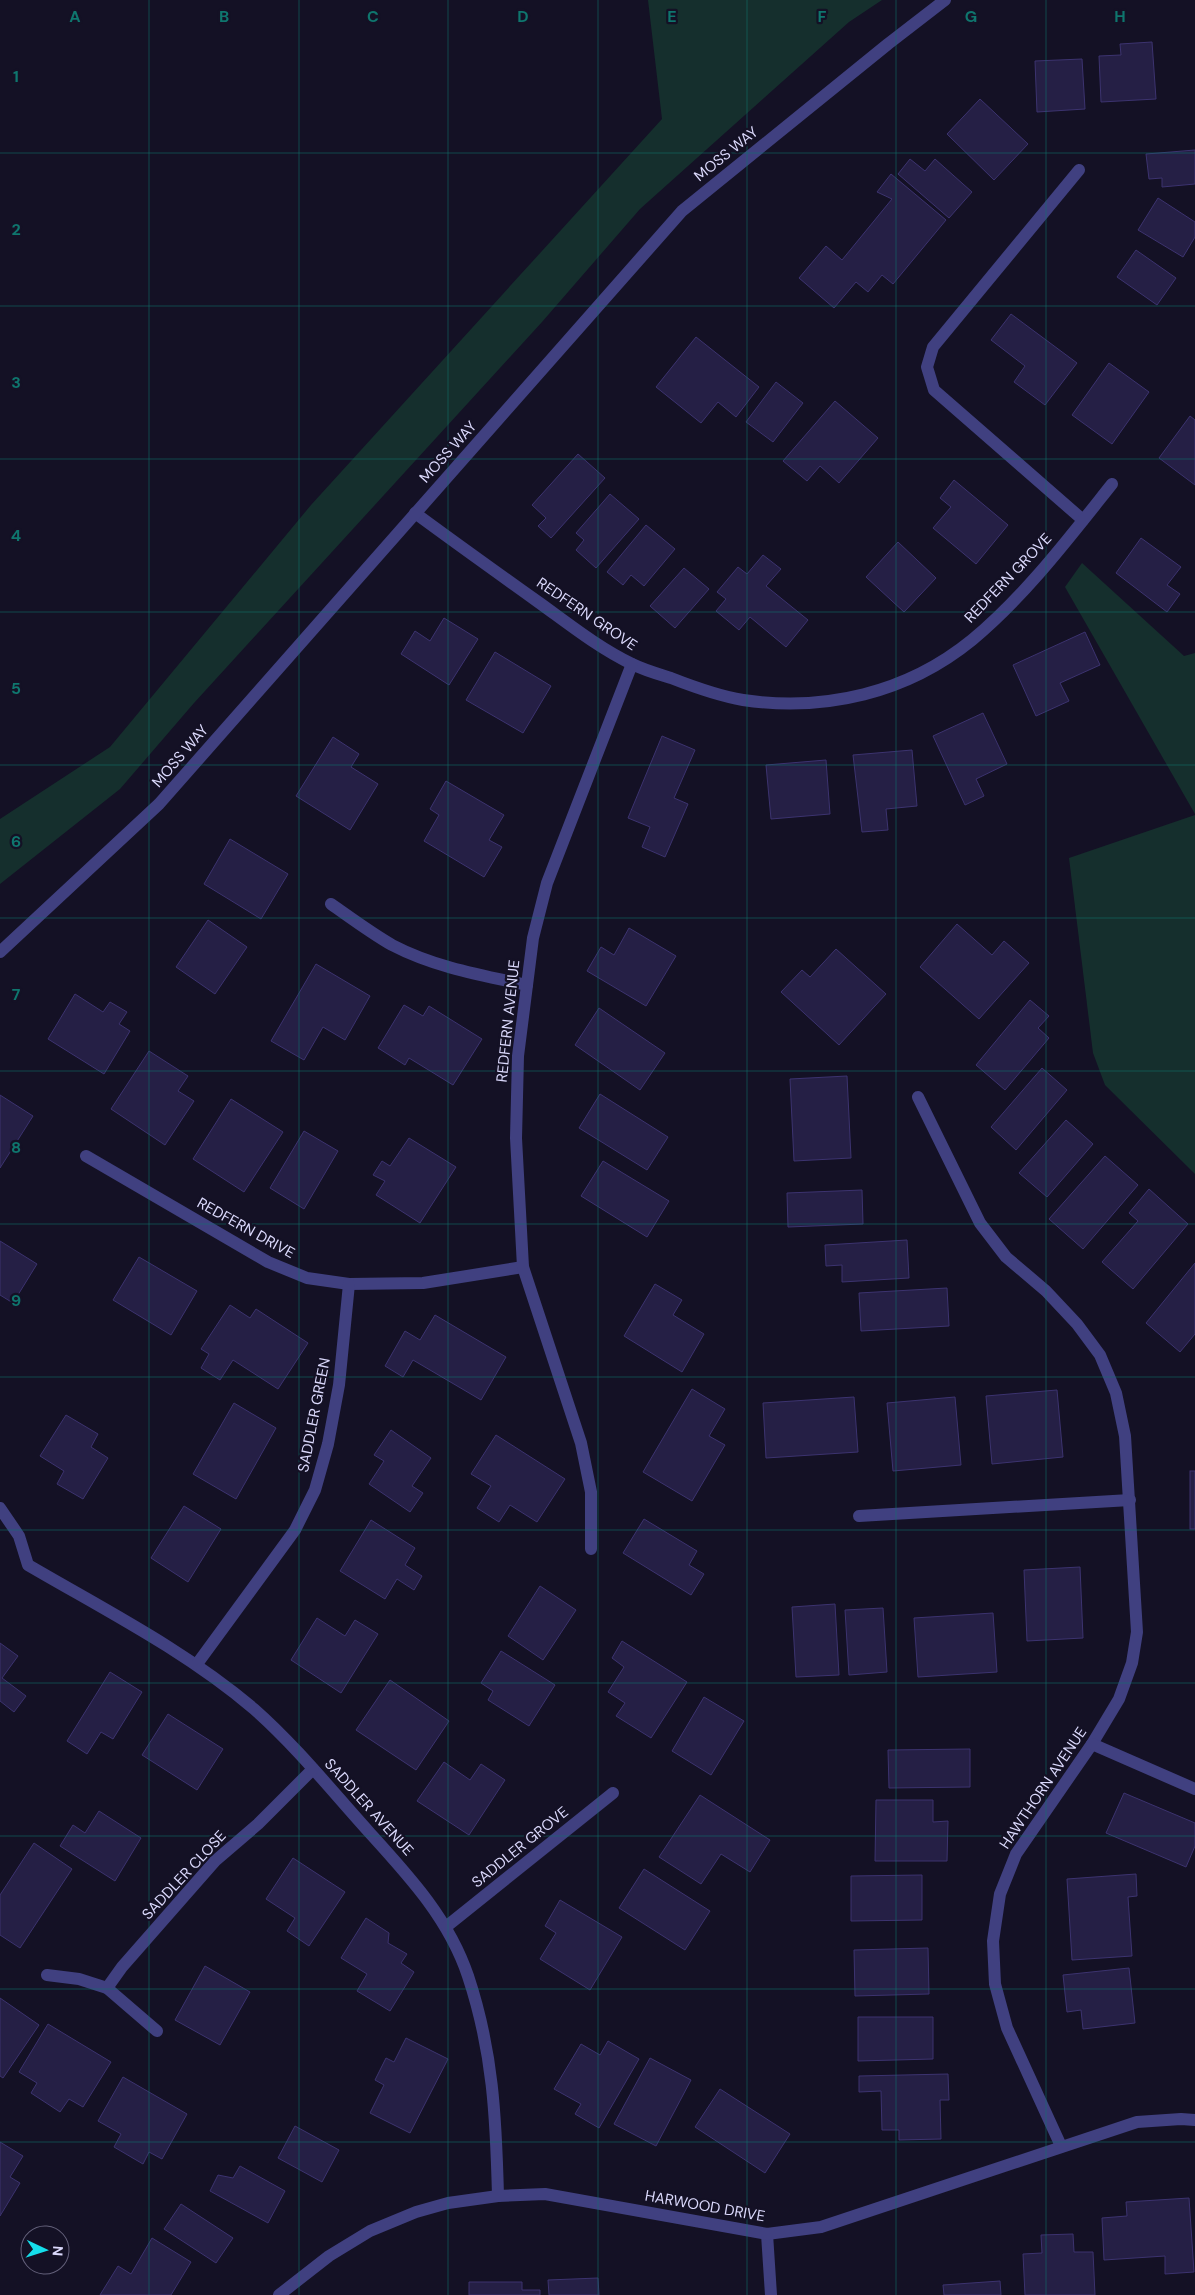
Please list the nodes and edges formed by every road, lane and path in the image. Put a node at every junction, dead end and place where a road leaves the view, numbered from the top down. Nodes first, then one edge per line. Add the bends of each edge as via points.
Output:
1 (945, 0) edge
2 (1079, 170) dead end
3 (1112, 484) dead end
4 (415, 513) junction
5 (1083, 520) junction
6 (632, 664) junction
7 (331, 904) dead end
8 (0, 952) edge
9 (527, 985) junction
10 (918, 1097) dead end
11 (86, 1156) dead end
12 (523, 1267) junction
13 (349, 1284) junction
14 (1130, 1500) junction
15 (0, 1508) edge
16 (859, 1516) dead end
17 (591, 1549) dead end
18 (197, 1664) junction
19 (1092, 1744) junction
20 (313, 1769) junction
21 (1195, 1789) edge
22 (613, 1793) dead end
23 (447, 1926) junction
24 (47, 1975) dead end
25 (106, 1988) junction
26 (157, 2031) dead end
27 (1195, 2120) edge
28 (1061, 2146) junction
29 (498, 2196) junction
30 (767, 2234) junction
31 (279, 2295) edge
32 (771, 2295) edge

1 - 4 street, MOSS WAY via 682,211
2 - 5 street via 933,347 927,367 934,390
3 - 5 street, REDFERN GROVE
4 - 6 street, REDFERN GROVE via 587,637
4 - 8 street, MOSS WAY via 159,804
5 - 6 street, REDFERN GROVE via 1060,550 971,641 932,666 888,687 847,700 798,705 742,700
6 - 9 street, REDFERN AVENUE via 547,883 533,938
7 - 9 street via 390,944 425,960
9 - 12 street, REDFERN AVENUE via 518,1056 516,1138
10 - 14 street, HAWTHORN AVENUE via 980,1223 1006,1257 1078,1324 1100,1355 1116,1393 1125,1436
11 - 13 street, REDFERN DRIVE via 268,1262 307,1278
12 - 13 street, REDFERN DRIVE via 423,1283
12 - 17 street, REDFERN AVENUE via 581,1443 591,1492
13 - 18 street, SADDLER GREEN via 339,1385 315,1490 295,1530
14 - 16 street
14 - 19 street, HAWTHORN AVENUE via 1137,1632 1132,1663 1118,1699
15 - 18 street, SADDLER AVENUE via 19,1536 28,1565
18 - 20 street, SADDLER AVENUE via 255,1710
19 - 21 street
19 - 28 street, HAWTHORN AVENUE via 1016,1854 1000,1894 993,1941 995,1984 1007,2028
20 - 23 street, SADDLER AVENUE via 415,1883
20 - 25 street, SADDLER CLOSE via 215,1861
22 - 23 street, SADDLER GROVE
23 - 29 street, SADDLER AVENUE via 468,1975 486,2037 496,2113
24 - 25 street via 79,1979
25 - 26 street
27 - 28 street, HARWOOD DRIVE via 1137,2122
28 - 30 street, HARWOOD DRIVE via 821,2227
29 - 30 street, HARWOOD DRIVE via 545,2194
29 - 31 street, HARWOOD DRIVE via 448,2203 370,2231 329,2256
30 - 32 street

